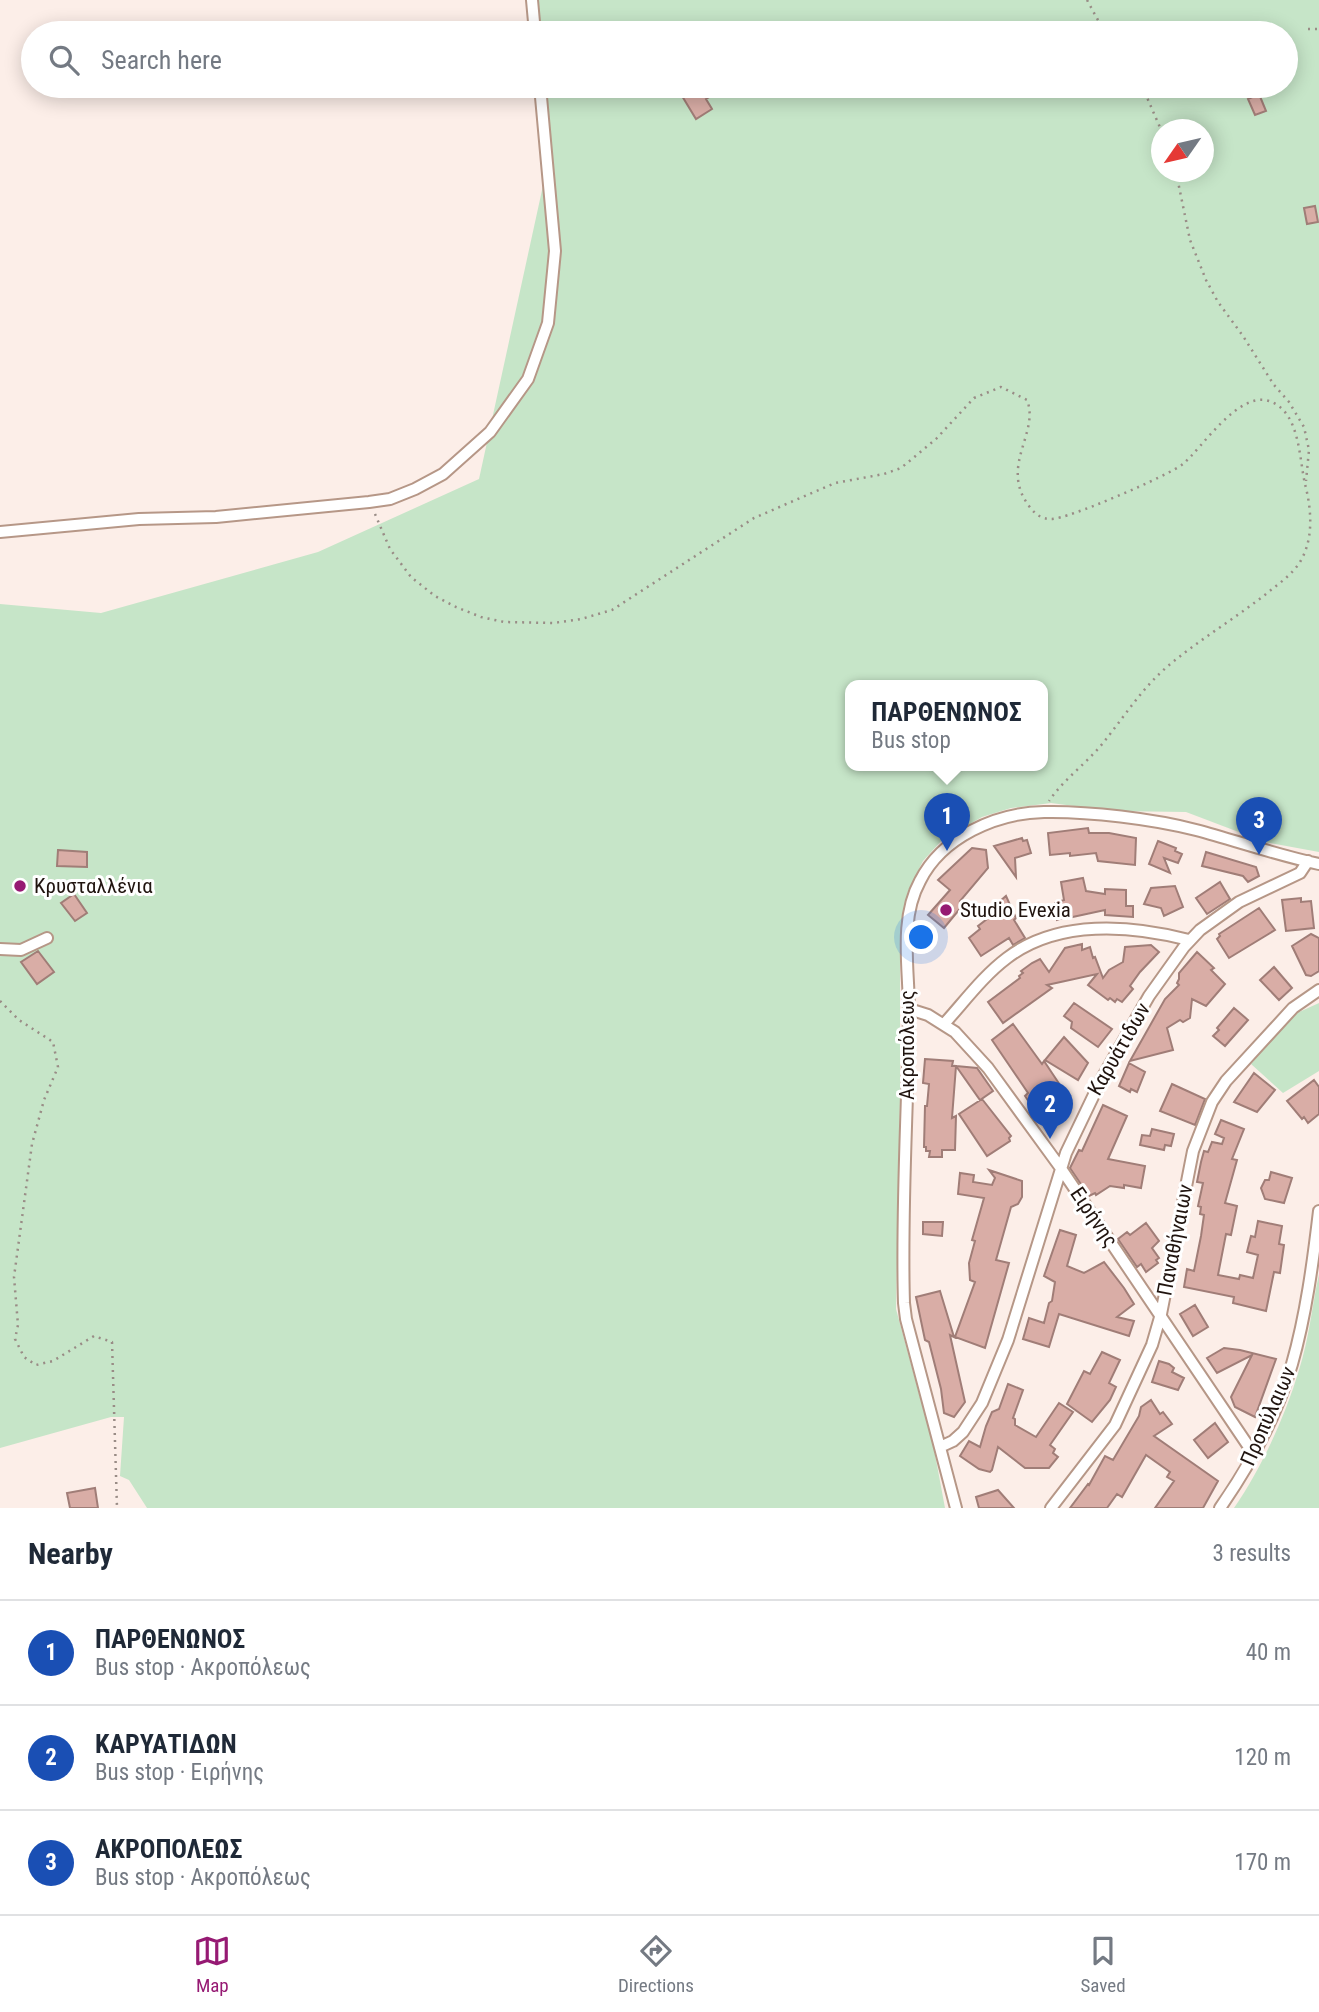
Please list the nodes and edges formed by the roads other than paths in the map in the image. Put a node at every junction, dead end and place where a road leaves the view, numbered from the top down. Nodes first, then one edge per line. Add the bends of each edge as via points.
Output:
1 (532, 0) edge
2 (534, 21) edge
3 (541, 98) edge
4 (0, 532) edge
5 (1314, 862) edge
6 (47, 937) dead end
7 (1189, 940) junction
8 (0, 949) edge
9 (1319, 990) edge
10 (909, 1009) junction
11 (944, 1024) junction
12 (1060, 1167) junction
13 (1319, 1211) edge
14 (1161, 1314) junction
15 (940, 1447) junction
16 (1253, 1452) junction
17 (956, 1508) edge
18 (1051, 1508) edge
19 (1220, 1508) edge

1 - 2 street
3 - 4 street via 555,251 548,323 528,379 490,432 443,474 390,499 369,502
5 - 7 street, Καρυάτιδων via 1240,902
5 - 10 street, Ακροπόλεως via 1178,826 1129,819 1041,812 976,829 947,846 917,886 908,939
6 - 8 street via 21,950
7 - 11 street via 1156,932 1103,929 1042,940 1002,961
7 - 12 street, Καρυάτιδων via 1149,996 1101,1080
9 - 14 street, Παναθήναιων via 1300,1001 1280,1022 1226,1081 1209,1108 1193,1150
10 - 11 street, Ειρήνης
10 - 15 street, Ακροπόλεως via 904,1303
11 - 12 street, Ειρήνης via 978,1056
12 - 14 street, Ειρήνης
12 - 15 street, Καρυάτιδων via 1012,1328 988,1390 967,1427
13 - 16 street, Προπύλαιων via 1291,1366
14 - 16 street, Ειρήνης
14 - 18 street, Παναθήναιων via 1153,1345 1119,1418
15 - 17 street, Ακροπόλεως
16 - 19 street, Προπύλαιων

